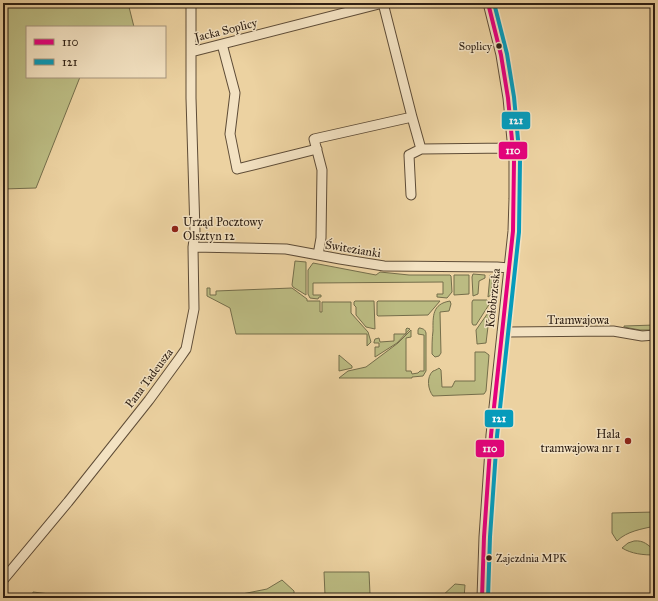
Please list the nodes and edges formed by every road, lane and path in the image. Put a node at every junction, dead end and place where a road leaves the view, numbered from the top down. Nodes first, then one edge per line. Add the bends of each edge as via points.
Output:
1 (191, 3) edge
2 (383, 3) edge
3 (488, 3) edge
4 (222, 44) junction
5 (191, 52) junction
6 (412, 117) junction
7 (513, 148) junction
8 (317, 149) junction
9 (421, 149) junction
10 (412, 195) dead end
11 (194, 247) junction
12 (318, 255) junction
13 (509, 268) junction
14 (502, 332) junction
15 (655, 336) edge
16 (3, 580) edge
17 (482, 598) edge

1 - 5 street, Pana Tadeusza
2 - 4 street, Jacka Soplicy
2 - 6 street
3 - 7 street, Kołobrzeska via 501,55
4 - 5 street, Jacka Soplicy
4 - 8 street via 235,93 230,134 237,169
5 - 11 street, Pana Tadeusza
6 - 8 street via 314,139
6 - 9 street
7 - 9 street
7 - 13 street, Kołobrzeska via 513,231
8 - 12 street via 322,170 321,238
9 - 10 street via 409,155
11 - 12 street, Świtezianki via 286,249
11 - 16 street, Pana Tadeusza via 194,309 186,349 80,487
12 - 13 street, Świtezianki via 384,266
13 - 14 street, Kołobrzeska
14 - 15 street, Tramwajowa via 613,332
14 - 17 street, Kołobrzeska via 491,435

